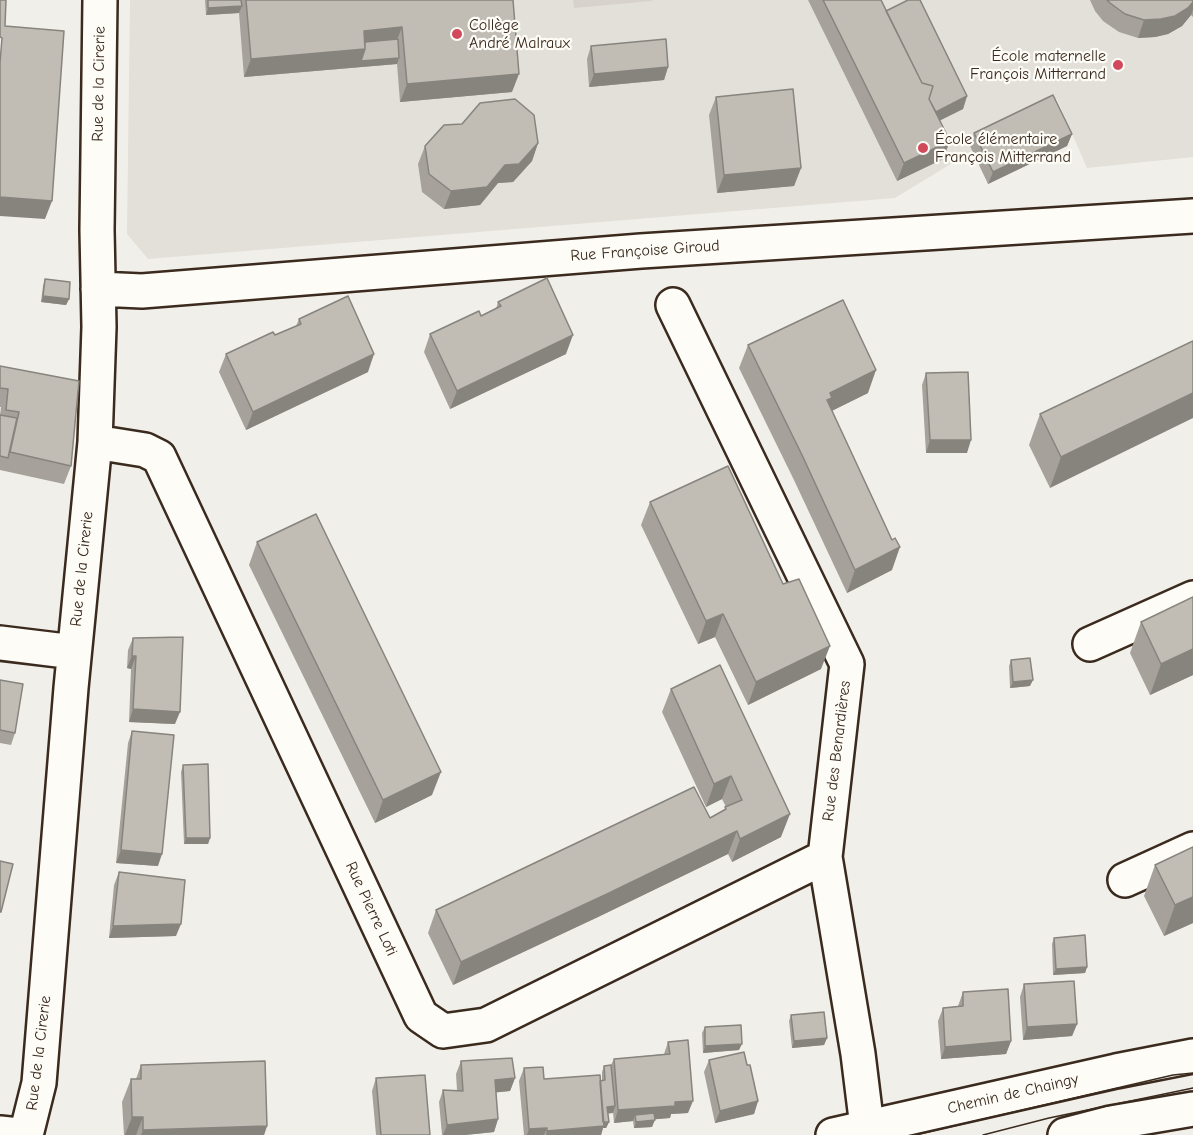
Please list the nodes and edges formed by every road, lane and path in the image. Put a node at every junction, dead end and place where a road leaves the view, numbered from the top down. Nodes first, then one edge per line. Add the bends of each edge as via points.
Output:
1 (100, 0) edge
2 (1193, 216) edge
3 (98, 289) junction
4 (672, 304) dead end
5 (95, 442) junction
6 (1193, 598) edge
7 (0, 643) edge
8 (1090, 644) dead end
9 (74, 652) junction
10 (1193, 849) edge
11 (825, 856) junction
12 (1125, 880) dead end
13 (1193, 1056) edge
14 (1193, 1108) edge
15 (867, 1127) junction
16 (0, 1133) edge
17 (19, 1135) edge
18 (26, 1135) edge
19 (833, 1135) edge
20 (1065, 1135) edge

1 - 3 street, Rue de la Cirerie
2 - 3 street, Rue Françoise Giroud via 641,251 142,291
3 - 5 street, Rue de la Cirerie
4 - 11 street, Rue des Benardières via 847,664
5 - 9 street, Rue de la Cirerie
5 - 11 street, Rue Pierre Loti via 144,450 159,457 421,1016 443,1031 486,1025
6 - 8 street
7 - 9 street
9 - 18 street, Rue de la Cirerie via 39,1083
10 - 12 street
11 - 15 street, Rue des Benardières
13 - 15 street, Chemin de Chaingy
14 - 20 street
15 - 19 street, Chemin de Chaingy
16 - 17 street

